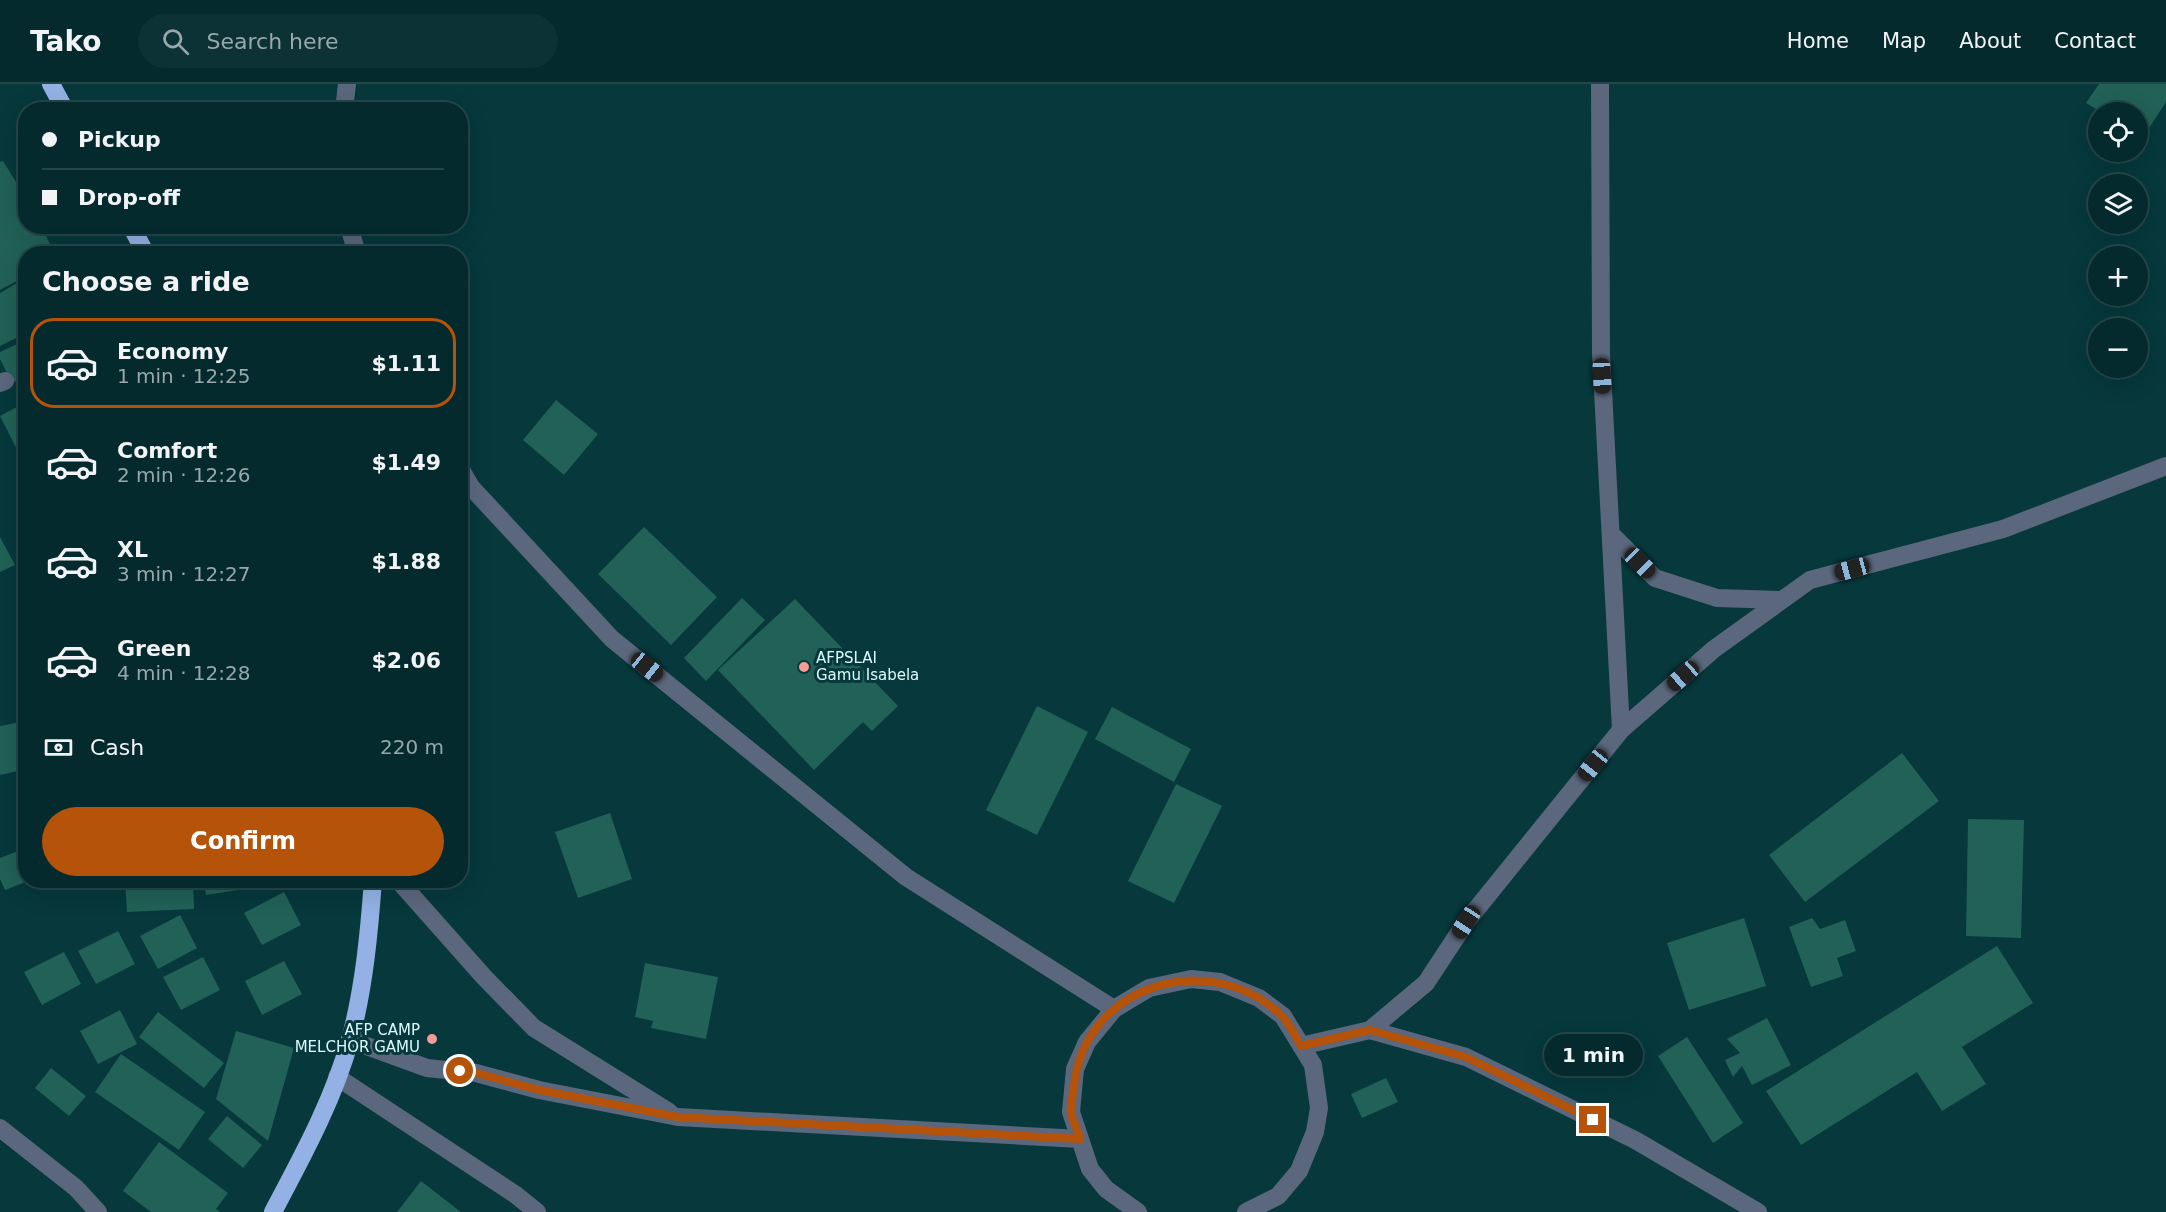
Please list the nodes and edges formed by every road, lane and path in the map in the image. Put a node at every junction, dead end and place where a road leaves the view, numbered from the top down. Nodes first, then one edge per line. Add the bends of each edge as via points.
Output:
1 (51, 84) edge
2 (347, 84) edge
3 (1600, 84) edge
4 (61, 102) edge
5 (345, 102) edge
6 (2166, 466) edge
7 (468, 482) edge
8 (1611, 534) junction
9 (1782, 600) junction
10 (1621, 730) junction
11 (372, 888) edge
12 (405, 888) edge
13 (1114, 1009) junction
14 (1370, 1030) junction
15 (350, 1040) junction
16 (1301, 1046) junction
17 (337, 1077) junction
18 (678, 1117) junction
19 (0, 1128) edge
20 (1080, 1139) junction
21 (98, 1212) edge
22 (273, 1212) edge
23 (537, 1212) edge
24 (1138, 1212) edge
25 (1248, 1212) edge
26 (1758, 1212) edge

1 - 4 highway
2 - 5 street
3 - 8 street via 1601,353
6 - 9 street via 2003,529 1810,580
7 - 13 street via 612,639 906,877
8 - 9 street via 1655,578 1717,598
8 - 10 street
9 - 10 street via 1714,649
10 - 14 street via 1466,922 1426,983
11 - 15 highway via 362,986
12 - 18 street via 534,1028
13 - 16 street via 1149,988 1191,979 1220,982 1259,998 1283,1016
13 - 20 street via 1087,1042 1075,1069 1071,1112
14 - 16 street
14 - 26 street via 1466,1057 1635,1140
15 - 17 highway
15 - 18 street via 427,1068 476,1073 539,1090
16 - 25 street via 1313,1065 1319,1108 1316,1132 1299,1171 1278,1196
17 - 22 highway via 310,1142
17 - 23 street
18 - 20 street
19 - 21 street via 76,1188
20 - 24 street via 1090,1169 1101,1183

